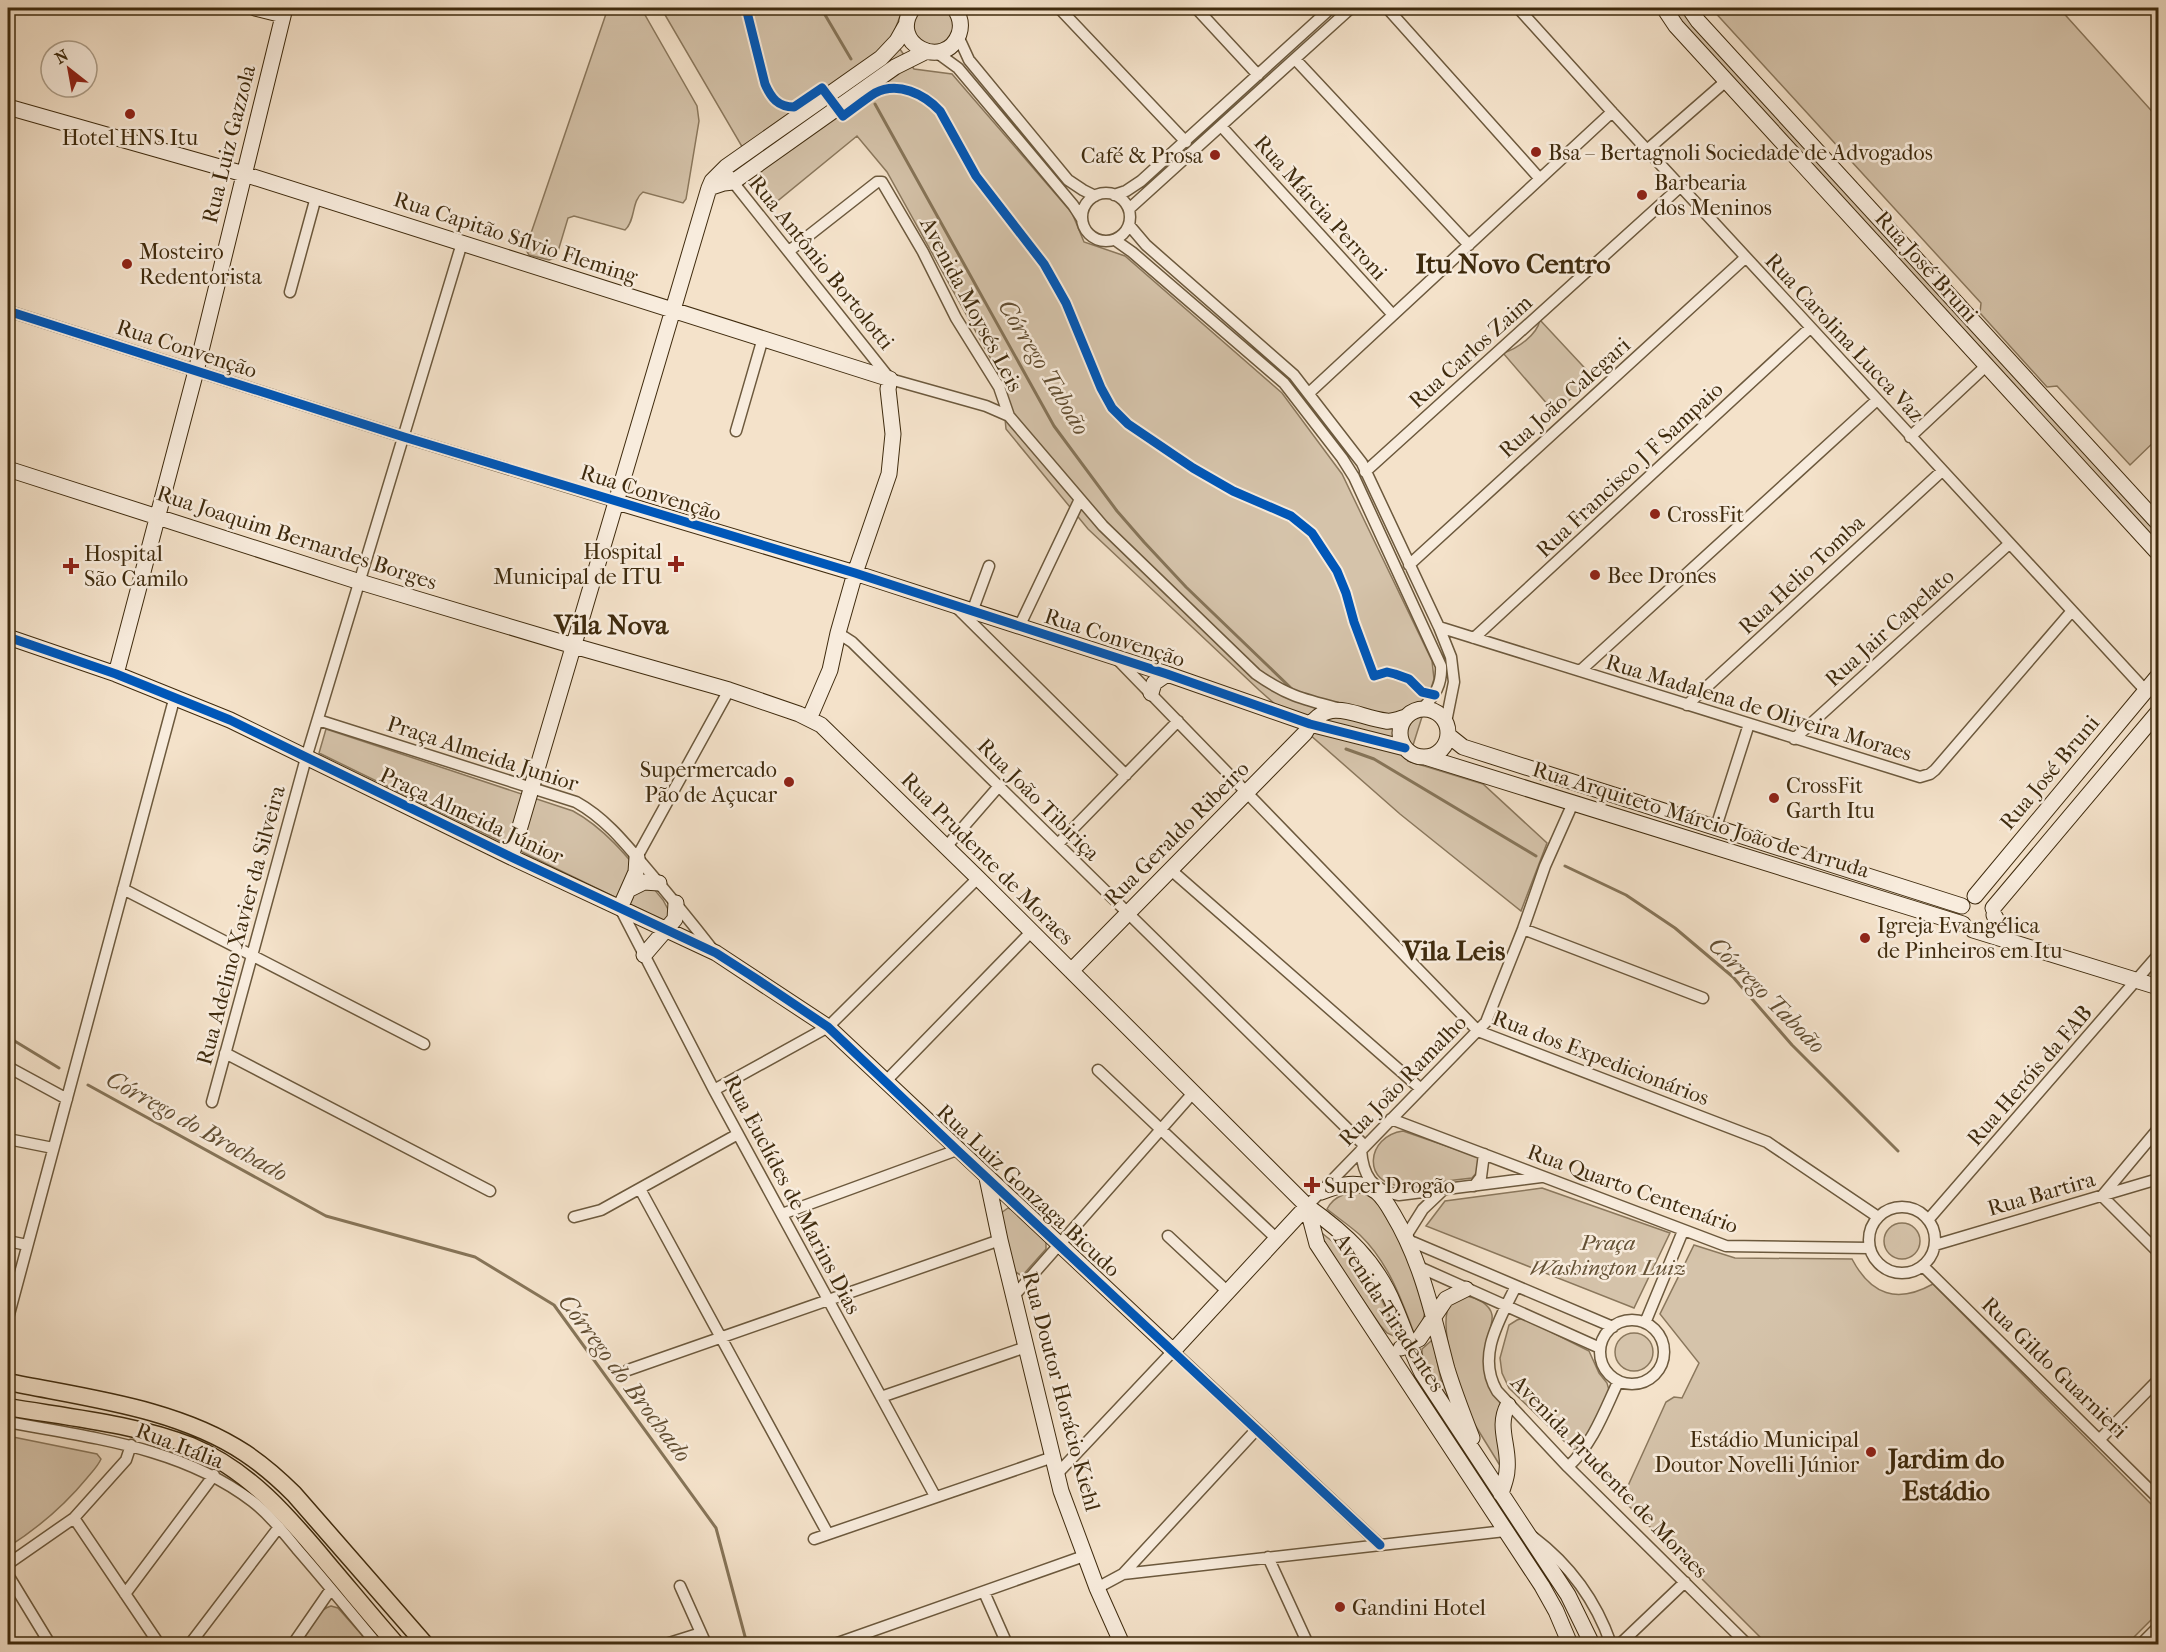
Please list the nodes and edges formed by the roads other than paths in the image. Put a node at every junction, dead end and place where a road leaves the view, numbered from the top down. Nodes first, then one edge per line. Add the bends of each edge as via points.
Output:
1 (255, 8) edge
2 (913, 8) edge
3 (1059, 8) edge
4 (1196, 8) edge
5 (1330, 8) edge
6 (1351, 8) edge
7 (1387, 8) edge
8 (1518, 8) edge
9 (1664, 8) edge
10 (1689, 8) edge
11 (284, 11) edge
12 (960, 11) edge
13 (906, 25) junction
14 (958, 36) junction
15 (931, 52) junction
16 (1295, 59) junction
17 (1258, 75) junction
18 (1726, 81) junction
19 (8, 106) edge
20 (1612, 112) junction
21 (1221, 126) junction
22 (1186, 142) junction
23 (1647, 150) junction
24 (726, 167) junction
25 (244, 174) junction
26 (1540, 179) junction
27 (733, 182) junction
28 (1680, 187) junction
29 (709, 188) junction
30 (1114, 195) junction
31 (1095, 196) junction
32 (316, 197) junction
33 (1129, 209) junction
34 (1082, 219) junction
35 (1129, 225) junction
36 (1115, 240) junction
37 (462, 243) junction
38 (1469, 245) junction
39 (789, 251) junction
40 (1745, 258) junction
41 (290, 292) dead end
42 (674, 310) junction
43 (8, 311) edge
44 (1393, 315) junction
45 (1810, 328) junction
46 (763, 338) junction
47 (1987, 365) junction
48 (195, 371) junction
49 (890, 379) junction
50 (1309, 393) junction
51 (1876, 400) junction
52 (1009, 416) junction
53 (736, 431) dead end
54 (404, 437) junction
55 (1910, 437) junction
56 (8, 469) edge
57 (1365, 471) junction
58 (1942, 471) junction
59 (1080, 499) junction
60 (617, 502) junction
61 (158, 517) junction
62 (2158, 523) edge
63 (2009, 544) junction
64 (2158, 554) edge
65 (1409, 565) junction
66 (989, 566) dead end
67 (855, 573) junction
68 (360, 582) junction
69 (956, 607) junction
70 (972, 612) junction
71 (2071, 612) junction
72 (1019, 627) junction
73 (1439, 627) junction
74 (838, 633) junction
75 (8, 637) edge
76 (1474, 638) junction
77 (574, 646) junction
78 (1116, 658) junction
79 (1580, 671) junction
80 (116, 674) junction
81 (1167, 674) junction
82 (2158, 676) edge
83 (729, 690) junction
84 (2146, 691) junction
85 (1151, 693) junction
86 (175, 696) junction
87 (1687, 705) junction
88 (1338, 708) junction
89 (1423, 708) junction
90 (2158, 712) edge
91 (1405, 717) junction
92 (809, 719) junction
93 (318, 720) junction
94 (1178, 721) junction
95 (1749, 724) junction
96 (1308, 728) junction
97 (1447, 729) junction
98 (1794, 739) junction
99 (1405, 748) junction
100 (1425, 757) junction
101 (306, 758) junction
102 (1126, 775) junction
103 (999, 786) junction
104 (532, 788) junction
105 (1248, 792) junction
106 (1573, 803) junction
107 (1716, 827) junction
108 (1058, 844) junction
109 (946, 847) junction
110 (511, 857) junction
111 (637, 857) junction
112 (1171, 870) junction
113 (978, 878) junction
114 (659, 883) junction
115 (123, 888) junction
116 (630, 889) junction
117 (1975, 896) junction
118 (676, 903) junction
119 (1962, 906) junction
120 (620, 908) junction
121 (1994, 911) junction
122 (1128, 914) junction
123 (1968, 927) junction
124 (1523, 929) junction
125 (667, 930) junction
126 (1031, 932) junction
127 (2010, 942) junction
128 (716, 953) junction
129 (644, 955) junction
130 (2158, 955) edge
131 (252, 956) junction
132 (1071, 971) junction
133 (2137, 980) junction
134 (2158, 987) edge
135 (1703, 998) dead end
136 (828, 1027) junction
137 (1479, 1031) junction
138 (424, 1044) dead end
139 (225, 1053) junction
140 (8, 1067) edge
141 (1098, 1070) dead end
142 (885, 1082) junction
143 (1421, 1089) junction
144 (714, 1090) junction
145 (1193, 1093) junction
146 (67, 1099) junction
147 (212, 1102) dead end
148 (1391, 1119) junction
149 (2158, 1129) edge
150 (1161, 1130) junction
151 (738, 1134) junction
152 (8, 1139) edge
153 (53, 1148) junction
154 (1363, 1148) junction
155 (957, 1150) junction
156 (1484, 1154) junction
157 (1544, 1177) junction
158 (987, 1178) junction
159 (2158, 1179) edge
160 (1474, 1186) junction
161 (640, 1189) junction
162 (1443, 1190) junction
163 (490, 1191) dead end
164 (1321, 1192) junction
165 (2102, 1196) junction
166 (1307, 1206) junction
167 (782, 1214) junction
168 (574, 1217) dead end
169 (1878, 1217) junction
170 (1928, 1220) junction
171 (1683, 1231) junction
172 (1168, 1236) dead end
173 (1407, 1238) junction
174 (1276, 1239) junction
175 (999, 1240) junction
176 (8, 1241) edge
177 (27, 1245) junction
178 (1059, 1245) junction
179 (1935, 1245) junction
180 (1869, 1248) junction
181 (2158, 1252) edge
182 (1418, 1266) junction
183 (1923, 1266) junction
184 (1008, 1274) junction
185 (1028, 1279) junction
186 (1516, 1286) junction
187 (1466, 1289) junction
188 (1228, 1292) junction
189 (1013, 1297) junction
190 (829, 1300) junction
191 (1506, 1306) junction
192 (1434, 1317) junction
193 (8, 1318) edge
194 (1645, 1323) junction
195 (1613, 1327) junction
196 (723, 1338) junction
197 (1383, 1345) junction
198 (1409, 1345) junction
199 (1026, 1347) junction
200 (1600, 1348) junction
201 (1173, 1351) junction
202 (628, 1370) dead end
203 (2158, 1380) edge
204 (8, 1382) edge
205 (1618, 1382) junction
206 (881, 1397) junction
207 (1508, 1405) junction
208 (8, 1407) edge
209 (8, 1422) edge
210 (1256, 1430) junction
211 (2100, 1439) junction
212 (131, 1445) junction
213 (1053, 1457) junction
214 (1568, 1467) junction
215 (1485, 1468) junction
216 (1056, 1474) junction
217 (213, 1475) junction
218 (1501, 1494) junction
219 (935, 1496) junction
220 (2158, 1498) edge
221 (74, 1518) junction
222 (279, 1527) junction
223 (1506, 1531) junction
224 (1528, 1533) junction
225 (828, 1534) junction
226 (814, 1539) dead end
227 (1380, 1545) junction
228 (1084, 1556) junction
229 (1268, 1557) junction
230 (8, 1564) edge
231 (1123, 1574) junction
232 (8, 1575) edge
233 (1685, 1582) junction
234 (680, 1586) dead end
235 (1097, 1588) junction
236 (331, 1589) junction
237 (984, 1592) junction
238 (125, 1594) junction
239 (2158, 1627) edge
240 (701, 1633) junction
241 (50, 1644) edge
242 (159, 1644) edge
243 (190, 1644) edge
244 (294, 1644) edge
245 (377, 1644) edge
246 (396, 1644) edge
247 (424, 1644) edge
248 (666, 1644) edge
249 (706, 1644) edge
250 (835, 1644) edge
251 (1006, 1644) edge
252 (1122, 1644) edge
253 (1308, 1644) edge
254 (1570, 1644) edge
255 (1592, 1644) edge
256 (1611, 1644) edge
257 (1620, 1644) edge
258 (1747, 1644) edge
259 (2141, 1644) edge

1 - 11 street
2 - 13 street
3 - 22 street
4 - 17 street
5 - 17 street
6 - 16 street
7 - 26 street
8 - 20 street, Rua Carolina Lucca Vaz
9 - 18 street, Rua José Bruni
10 - 62 street, Rua José Bruni
11 - 25 street, Rua Luiz Gazzola
12 - 14 street
13 - 15 street via 912,42
13 - 24 street via 897,41 869,69
14 - 15 street via 949,47
14 - 31 street via 969,60 1068,180
15 - 27 street via 895,67
15 - 34 street via 958,68
16 - 21 street
16 - 38 street
17 - 22 street
18 - 23 street
18 - 47 street, Rua José Bruni
19 - 25 street, Rua Capitão Sílvio Fleming
20 - 23 street, Rua Carolina Lucca Vaz
20 - 26 street
21 - 33 street
21 - 44 street, Rua Márcia Perroni
22 - 30 street via 1142,181
23 - 28 street, Rua Carolina Lucca Vaz
24 - 27 street, Rua Antônio Bortolotti
24 - 29 street
25 - 32 street, Rua Capitão Sílvio Fleming
25 - 48 street, Rua Luiz Gazzola
26 - 38 street
27 - 29 street
27 - 39 street, Rua Antônio Bortolotti
28 - 40 street, Rua Carolina Lucca Vaz
28 - 57 street, Rua Carlos Zaim
29 - 42 street
30 - 31 street
30 - 33 street
31 - 34 street via 1084,208
32 - 37 street, Rua Capitão Sílvio Fleming
32 - 41 street
33 - 35 street
34 - 36 street via 1093,238
35 - 36 street
35 - 50 street via 1146,245
36 - 89 street via 1284,382 1342,458 1441,666 1439,686
37 - 42 street, Rua Capitão Sílvio Fleming
37 - 54 street, Rua Adelino Xavier da Silveira
38 - 44 street
39 - 49 street, Rua Antônio Bortolotti
39 - 52 street, Avenida Moysés Leis via 879,182 884,184 956,318 999,387
40 - 45 street, Rua Carolina Lucca Vaz
40 - 65 street, Rua João Calegari
42 - 46 street, Rua Capitão Sílvio Fleming
42 - 60 street
43 - 48 street, Rua Convenção
44 - 50 street
45 - 51 street, Rua Carolina Lucca Vaz
45 - 76 street, Rua Francisco J F Sampaio
46 - 49 street, Rua Capitão Sílvio Fleming
46 - 53 street
47 - 55 street
47 - 64 street, Rua José Bruni
48 - 54 street, Rua Convenção
48 - 61 street, Rua Luiz Gazzola
49 - 52 street, Rua Capitão Sílvio Fleming
49 - 67 street via 891,467
50 - 57 street
51 - 55 street, Rua Carolina Lucca Vaz
51 - 79 street
52 - 59 street
54 - 60 street, Rua Convenção
54 - 68 street, Rua Adelino Xavier da Silveira
55 - 58 street, Rua Carolina Lucca Vaz
56 - 61 street, Rua Joaquim Bernardes Borges
57 - 65 street
58 - 63 street, Rua Carolina Lucca Vaz
58 - 87 street, Rua Helio Tomba
59 - 72 street
59 - 88 street via 1256,674 1294,697
60 - 67 street, Rua Convenção
60 - 77 street
61 - 68 street, Rua Joaquim Bernardes Borges
61 - 80 street, Rua Luiz Gazzola
63 - 71 street, Rua Carolina Lucca Vaz
63 - 98 street, Rua Jair Capelato
65 - 73 street
66 - 70 street
67 - 69 street, Rua Convenção
67 - 74 street
68 - 77 street, Rua Joaquim Bernardes Borges
68 - 93 street, Rua Adelino Xavier da Silveira
69 - 70 street, Rua Convenção
69 - 102 street
70 - 72 street, Rua Convenção
71 - 84 street, Rua Carolina Lucca Vaz
71 - 98 street, Rua Madalena de Oliveira Moraes via 1924,777
72 - 78 street, Rua Convenção
73 - 76 street, Rua Madalena de Oliveira Moraes
73 - 97 street via 1453,669
74 - 92 street via 830,670
74 - 103 street, Rua João Tibiriça via 852,642
75 - 80 street, Praça Almeida Júnior
76 - 79 street, Rua Madalena de Oliveira Moraes
77 - 83 street, Rua Prudente de Moraes
77 - 104 street
78 - 81 street, Rua Convenção
78 - 85 street, Rua dos Expedicionários
79 - 87 street, Rua Madalena de Oliveira Moraes
80 - 86 street, Praça Almeida Júnior
81 - 85 street via 1154,683
81 - 96 street, Rua Convenção
82 - 84 street, Rua José Bruni
83 - 92 street, Rua Prudente de Moraes
83 - 111 street
84 - 117 street, Rua José Bruni
85 - 94 street, Rua dos Expedicionários
86 - 101 street, Praça Almeida Júnior
86 - 115 street
87 - 95 street, Rua Madalena de Oliveira Moraes
88 - 91 street via 1389,722
88 - 96 street via 1325,713
89 - 91 street
89 - 97 street via 1436,712
90 - 121 street, Rua José Bruni
91 - 99 street via 1399,732
92 - 109 street, Rua Prudente de Moraes via 838,740
93 - 101 street, Rua Adelino Xavier da Silveira
93 - 104 street, Praça Almeida Junior
94 - 102 street
94 - 105 street, Rua dos Expedicionários
95 - 98 street, Rua Madalena de Oliveira Moraes
95 - 107 street
96 - 99 street
96 - 105 street, Rua Geraldo Ribeiro
97 - 100 street via 1443,748
97 - 107 street, Rua Arquiteto Márcio João de Arruda via 1463,747
99 - 100 street
100 - 106 street, Rua Arquiteto Márcio João de Arruda
101 - 110 street, Praça Almeida Júnior
101 - 131 street, Rua Adelino Xavier da Silveira
102 - 108 street
103 - 108 street, Rua João Tibiriça
103 - 109 street
104 - 110 street
104 - 111 street, Praça Almeida Junior via 591,811
105 - 112 street, Rua Geraldo Ribeiro
105 - 137 street, Rua dos Expedicionários
106 - 123 street, Rua Arquiteto Márcio João de Arruda
106 - 124 street, Rua João Ramalho
107 - 119 street, Rua Arquiteto Márcio João de Arruda
108 - 122 street, Rua João Tibiriça
109 - 113 street, Rua Prudente de Moraes
110 - 120 street, Praça Almeida Júnior
111 - 114 street, Praça Almeida Junior
111 - 116 street
112 - 122 street, Rua Geraldo Ribeiro
112 - 143 street
113 - 126 street, Rua Prudente de Moraes
113 - 136 street
114 - 116 street via 644,882
114 - 118 street, Praça Almeida Junior
115 - 131 street
115 - 146 street
116 - 120 street
117 - 119 street
117 - 121 street via 1986,899
118 - 125 street via 675,919
118 - 128 street, Praça Almeida Junior
119 - 123 street via 1960,912
120 - 125 street, Rua Luiz Gonzaga Bicudo
120 - 129 street, Rua Euclídes de Marins Dias
121 - 123 street via 1989,925 1979,930
121 - 127 street
122 - 132 street, Rua Geraldo Ribeiro
122 - 154 street, Rua João Tibiriça
123 - 127 street, Rua Arquiteto Márcio João de Arruda
124 - 135 street
124 - 137 street, Rua João Ramalho
125 - 128 street, Rua Luiz Gonzaga Bicudo
125 - 129 street
126 - 132 street, Rua Prudente de Moraes
126 - 142 street
127 - 133 street, Rua Arquiteto Márcio João de Arruda
128 - 136 street, Rua Luiz Gonzaga Bicudo
129 - 144 street, Rua Euclídes de Marins Dias
130 - 133 street, Rua Heróis da FAB
131 - 138 street
131 - 139 street, Rua Adelino Xavier da Silveira
132 - 145 street, Rua Prudente de Moraes
133 - 134 street, Rua Arquiteto Márcio João de Arruda
133 - 170 street, Rua Heróis da FAB
136 - 142 street, Rua Luiz Gonzaga Bicudo
136 - 144 street
137 - 143 street, Rua João Ramalho
137 - 169 street, Rua dos Expedicionários via 1767,1142
139 - 147 street, Rua Adelino Xavier da Silveira
139 - 163 street
140 - 146 street
141 - 150 street
142 - 155 street, Rua Luiz Gonzaga Bicudo
143 - 148 street, Rua João Ramalho
144 - 151 street, Rua Euclídes de Marins Dias
145 - 150 street
145 - 166 street, Rua Prudente de Moraes
146 - 153 street
148 - 154 street, Rua João Ramalho
148 - 156 street, Rua Quarto Centenário
149 - 165 street
150 - 174 street
150 - 178 street
151 - 161 street
151 - 167 street, Rua Euclídes de Marins Dias
152 - 153 street
153 - 177 street
154 - 162 street via 1362,1162 1368,1180 1389,1193
154 - 164 street, Rua João Ramalho
155 - 158 street, Rua Luiz Gonzaga Bicudo
155 - 167 street
156 - 157 street, Rua Quarto Centenário
156 - 160 street via 1481,1177
157 - 160 street
157 - 171 street, Rua Quarto Centenário
158 - 175 street, Rua Doutor Horácio Kiehl
158 - 178 street, Rua Luiz Gonzaga Bicudo
159 - 165 street, Rua Bartira
160 - 162 street
161 - 168 street via 601,1210
161 - 196 street
162 - 173 street via 1423,1209
164 - 166 street, Rua João Ramalho
164 - 173 street via 1350,1184 1376,1192
165 - 179 street, Rua Bartira
165 - 181 street
166 - 174 street
166 - 197 street, Avenida Tiradentes via 1317,1244
166 - 198 street, Avenida Tiradentes via 1367,1257 1386,1288
167 - 190 street, Rua Euclídes de Marins Dias
169 - 170 street via 1892,1208 1908,1207
169 - 180 street via 1869,1231
170 - 179 street
171 - 180 street, Rua Quarto Centenário via 1726,1246
171 - 194 street
172 - 188 street
173 - 182 street
173 - 186 street
174 - 188 street
175 - 184 street, Rua Doutor Horácio Kiehl
175 - 190 street
176 - 177 street
177 - 193 street
178 - 185 street
178 - 201 street, Rua Luiz Gonzaga Bicudo
179 - 183 street
180 - 183 street via 1879,1265 1896,1273
182 - 187 street
182 - 192 street
183 - 211 street, Rua Gildo Guarnieri
184 - 185 street via 1017,1280
184 - 189 street, Rua Doutor Horácio Kiehl
185 - 189 street
186 - 191 street, Avenida Prudente de Moraes
186 - 195 street
187 - 191 street
187 - 192 street via 1446,1299
188 - 201 street
189 - 199 street, Rua Doutor Horácio Kiehl
190 - 196 street
190 - 206 street, Rua Euclídes de Marins Dias
191 - 200 street
191 - 207 street, Avenida Prudente de Moraes via 1491,1340 1488,1359 1493,1384
192 - 198 street via 1419,1339
192 - 215 street via 1448,1371
194 - 195 street via 1634,1320
194 - 205 street via 1654,1328 1664,1345 1662,1365 1648,1381
195 - 200 street
196 - 202 street
196 - 225 street
197 - 198 street
197 - 223 street, Avenida Tiradentes
198 - 215 street, Avenida Tiradentes via 1422,1373
199 - 206 street
199 - 213 street, Rua Doutor Horácio Kiehl
200 - 205 street via 1604,1368
201 - 210 street, Rua Luiz Gonzaga Bicudo
201 - 216 street
203 - 211 street
204 - 247 main road via 165,1416 244,1452 294,1494
205 - 214 street via 1593,1437
206 - 219 street, Rua Euclídes de Marins Dias
207 - 214 street, Avenida Prudente de Moraes
207 - 218 street via 1502,1423 1508,1469
208 - 246 main road via 162,1436 223,1462 286,1514
209 - 212 street, Rua Itália
210 - 227 street, Rua Luiz Gonzaga Bicudo
210 - 231 street
211 - 220 street, Rua Gildo Guarnieri
212 - 217 street, Rua Itália
212 - 221 street via 126,1460
213 - 216 street, Rua Doutor Horácio Kiehl
213 - 219 street
214 - 233 street, Avenida Prudente de Moraes
215 - 218 street, Avenida Tiradentes
216 - 228 street, Rua Doutor Horácio Kiehl
217 - 222 street, Rua Itália via 253,1502
217 - 238 street
218 - 224 street, Avenida Tiradentes
219 - 225 street
221 - 230 street
221 - 238 street
222 - 236 street, Rua Itália
222 - 243 street
223 - 227 street
223 - 254 street, Avenida Tiradentes via 1542,1586
224 - 255 street, Avenida Tiradentes via 1568,1595
224 - 256 street via 1554,1553 1581,1585
225 - 226 street
227 - 229 street
228 - 235 street, Rua Doutor Horácio Kiehl
228 - 237 street
229 - 231 street
229 - 253 street
231 - 235 street
232 - 241 street
233 - 257 street
233 - 258 street, Avenida Prudente de Moraes
234 - 240 street
235 - 252 street, Rua Doutor Horácio Kiehl
236 - 244 street
236 - 245 street, Rua Itália
237 - 250 street
237 - 251 street
238 - 242 street
239 - 259 street
240 - 248 street
240 - 249 street

